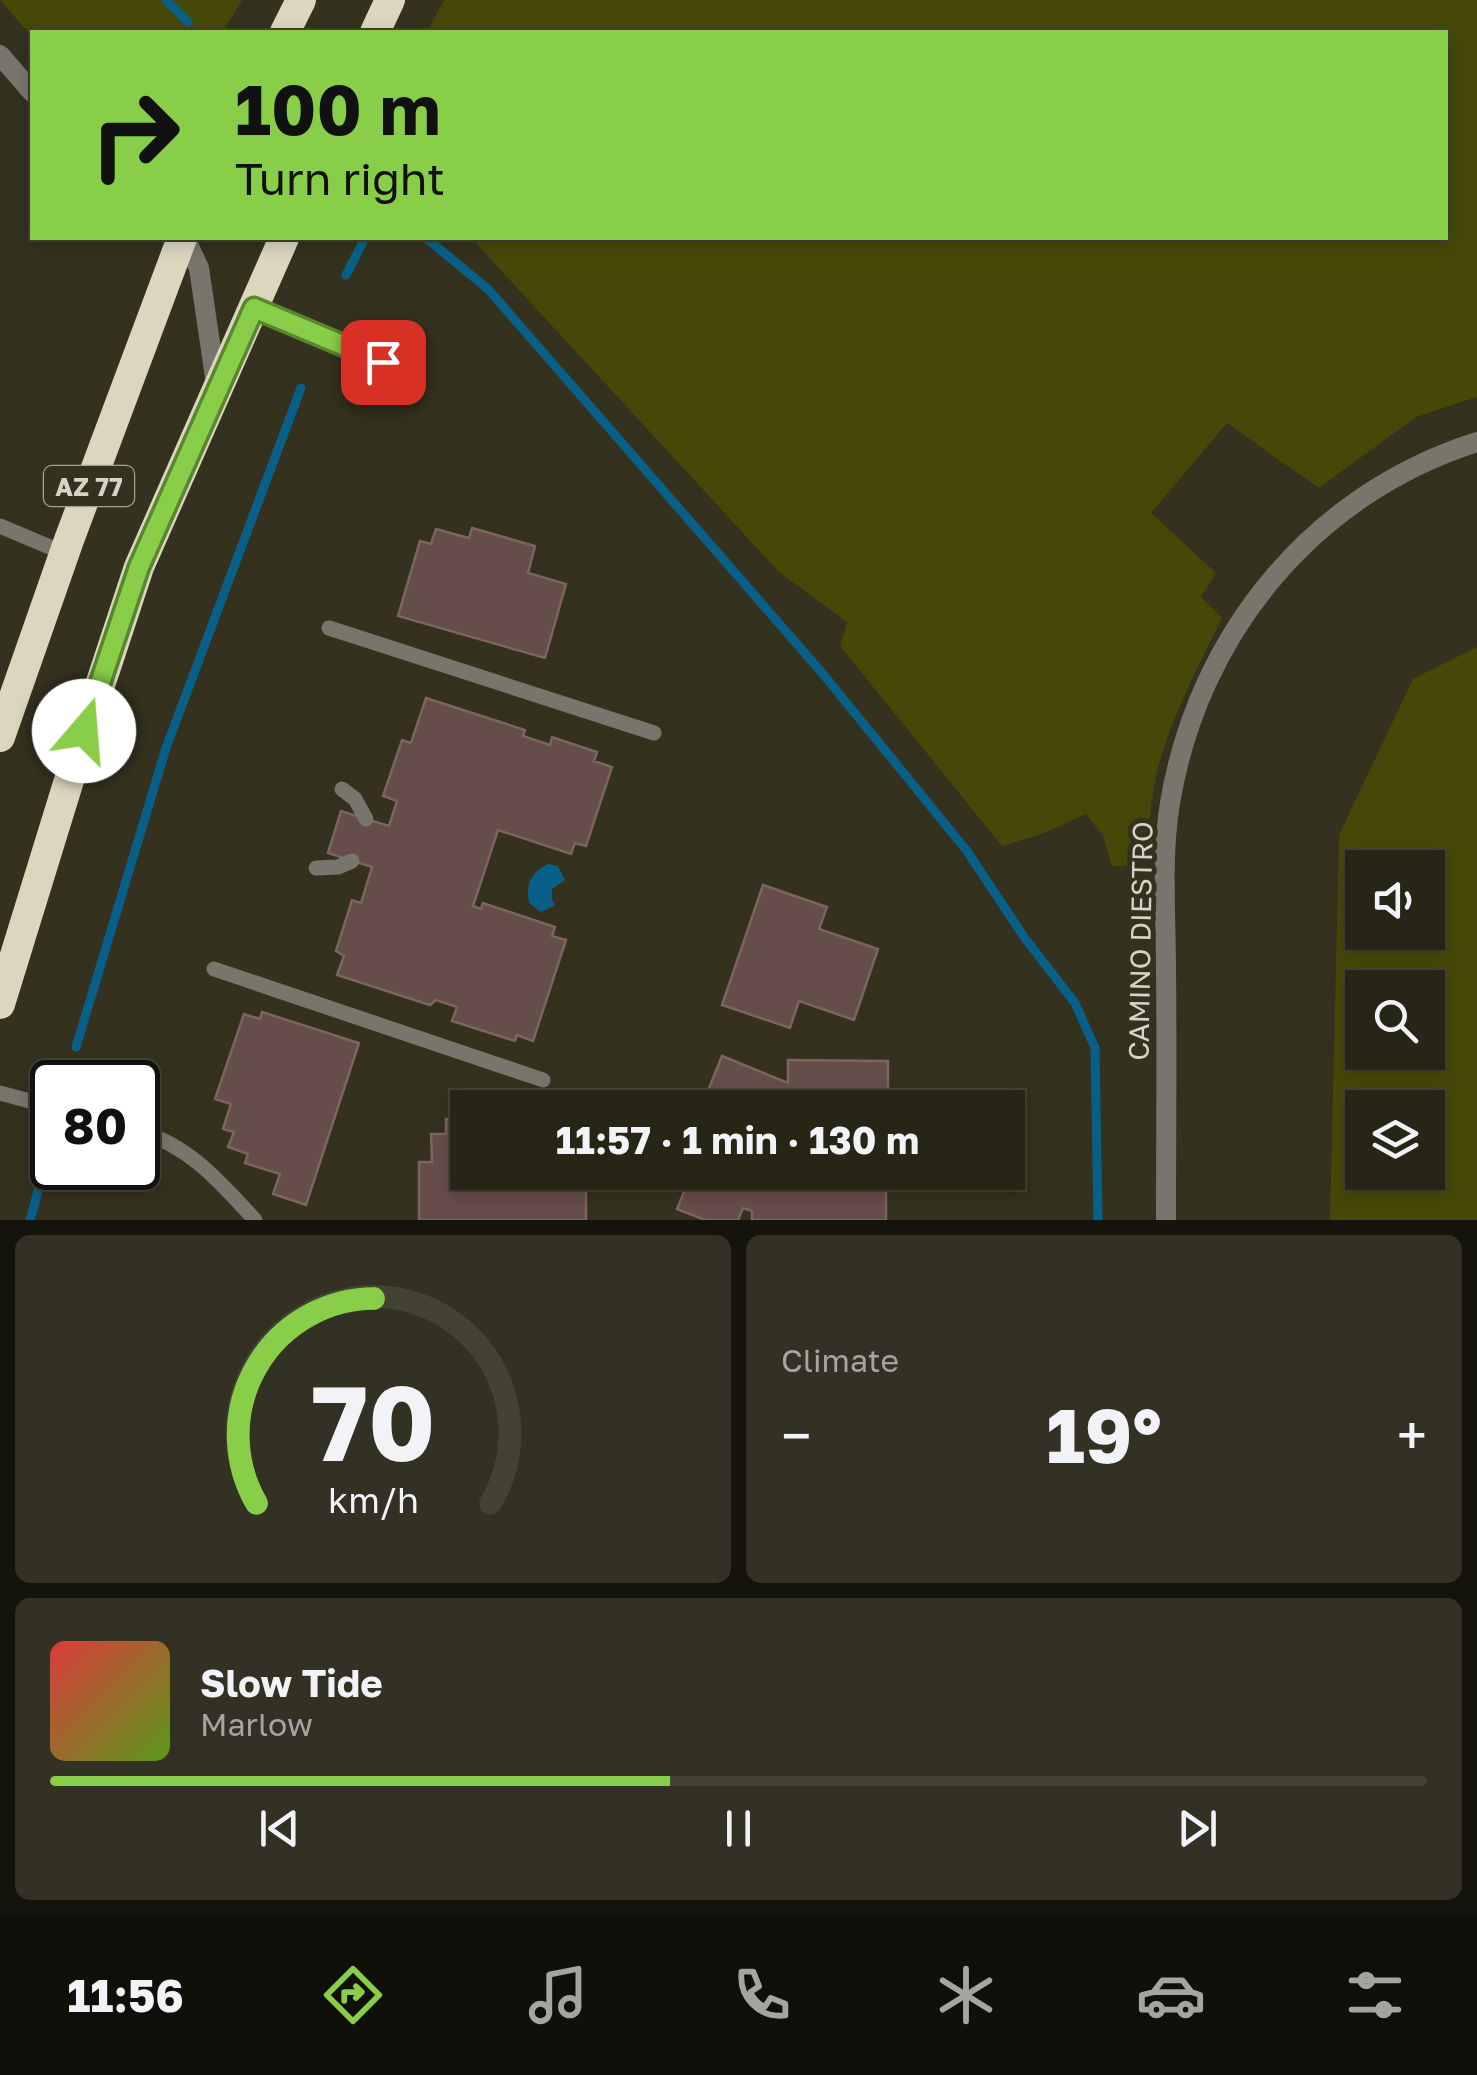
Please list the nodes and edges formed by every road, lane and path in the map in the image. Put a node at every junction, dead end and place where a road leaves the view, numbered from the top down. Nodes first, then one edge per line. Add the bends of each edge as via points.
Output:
1 (301, 0) edge
2 (390, 0) edge
3 (286, 30) edge
4 (375, 30) edge
5 (0, 56) edge
6 (30, 90) edge
7 (183, 240) edge
8 (185, 240) edge
9 (283, 240) edge
10 (254, 308) junction
11 (415, 375) dead end
12 (217, 391) junction
13 (1477, 442) edge
14 (0, 526) edge
15 (64, 553) junction
16 (329, 628) dead end
17 (654, 734) dead end
18 (0, 737) edge
19 (342, 789) dead end
20 (366, 818) dead end
21 (352, 860) dead end
22 (316, 868) dead end
23 (214, 969) dead end
24 (0, 1004) edge
25 (543, 1080) dead end
26 (0, 1093) edge
27 (30, 1101) edge
28 (160, 1138) edge
29 (254, 1220) edge
30 (1166, 1220) edge

1 - 3 highway
2 - 4 highway
5 - 6 street
7 - 15 highway, AZ 77
8 - 12 street via 199,268
9 - 10 highway, AZ 77
10 - 11 lane
10 - 12 highway, AZ 77
12 - 24 highway, AZ 77 via 139,567
13 - 30 street, CAMINO DIESTRO via 1415,465 1303,542 1261,592 1198,698 1166,838
14 - 15 lane
15 - 18 highway, AZ 77
16 - 17 lane
19 - 20 lane via 356,798
21 - 22 lane
23 - 25 lane
26 - 27 lane
28 - 29 lane via 204,1164

